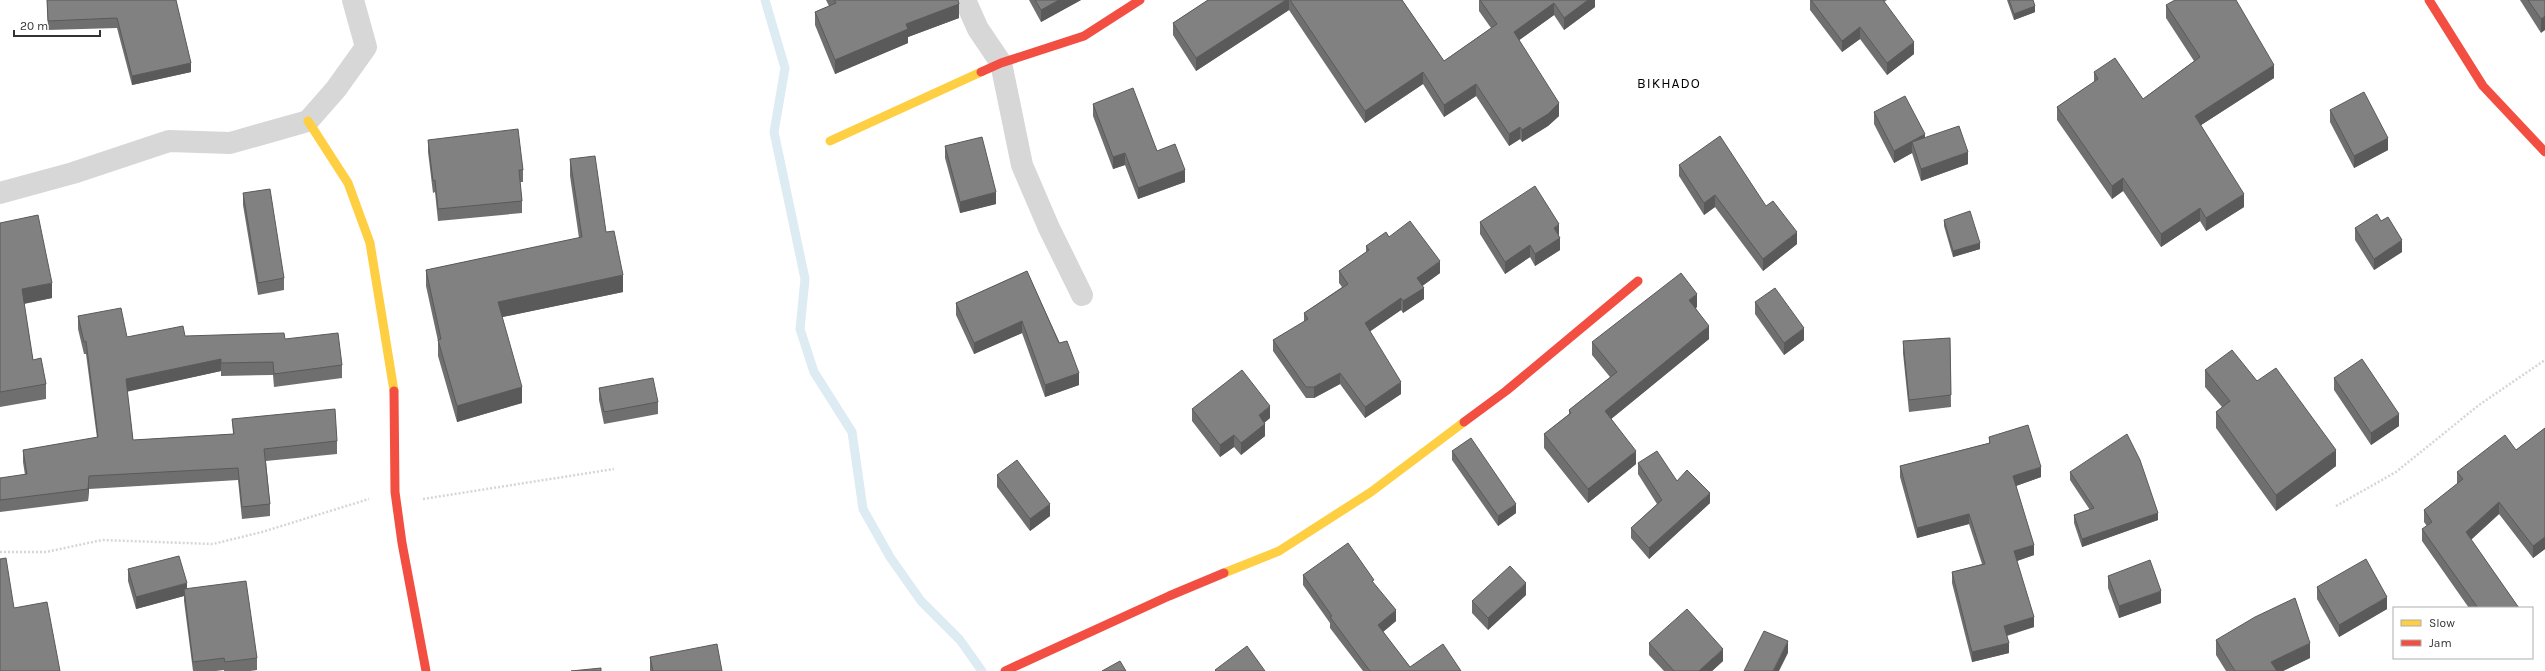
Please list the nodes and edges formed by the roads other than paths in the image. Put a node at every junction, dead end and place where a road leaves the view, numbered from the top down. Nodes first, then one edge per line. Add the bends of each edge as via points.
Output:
1 (353, 0) edge
2 (965, 0) edge
3 (1140, 0) edge
4 (2428, 0) edge
5 (1001, 62) junction
6 (308, 121) junction
7 (830, 141) dead end
8 (2545, 152) edge
9 (0, 193) edge
10 (1638, 281) dead end
11 (1082, 295) dead end
12 (426, 671) edge
13 (1005, 671) edge

1 - 6 street via 366,47 336,89
2 - 5 street via 978,29
3 - 5 street via 1084,36
4 - 8 street via 2483,86
5 - 7 street
5 - 11 street via 1022,165
6 - 9 street via 230,143 169,142
6 - 12 street via 348,183 370,243 394,380 395,492
10 - 13 street via 1506,391 1390,478 1279,551 1170,596

